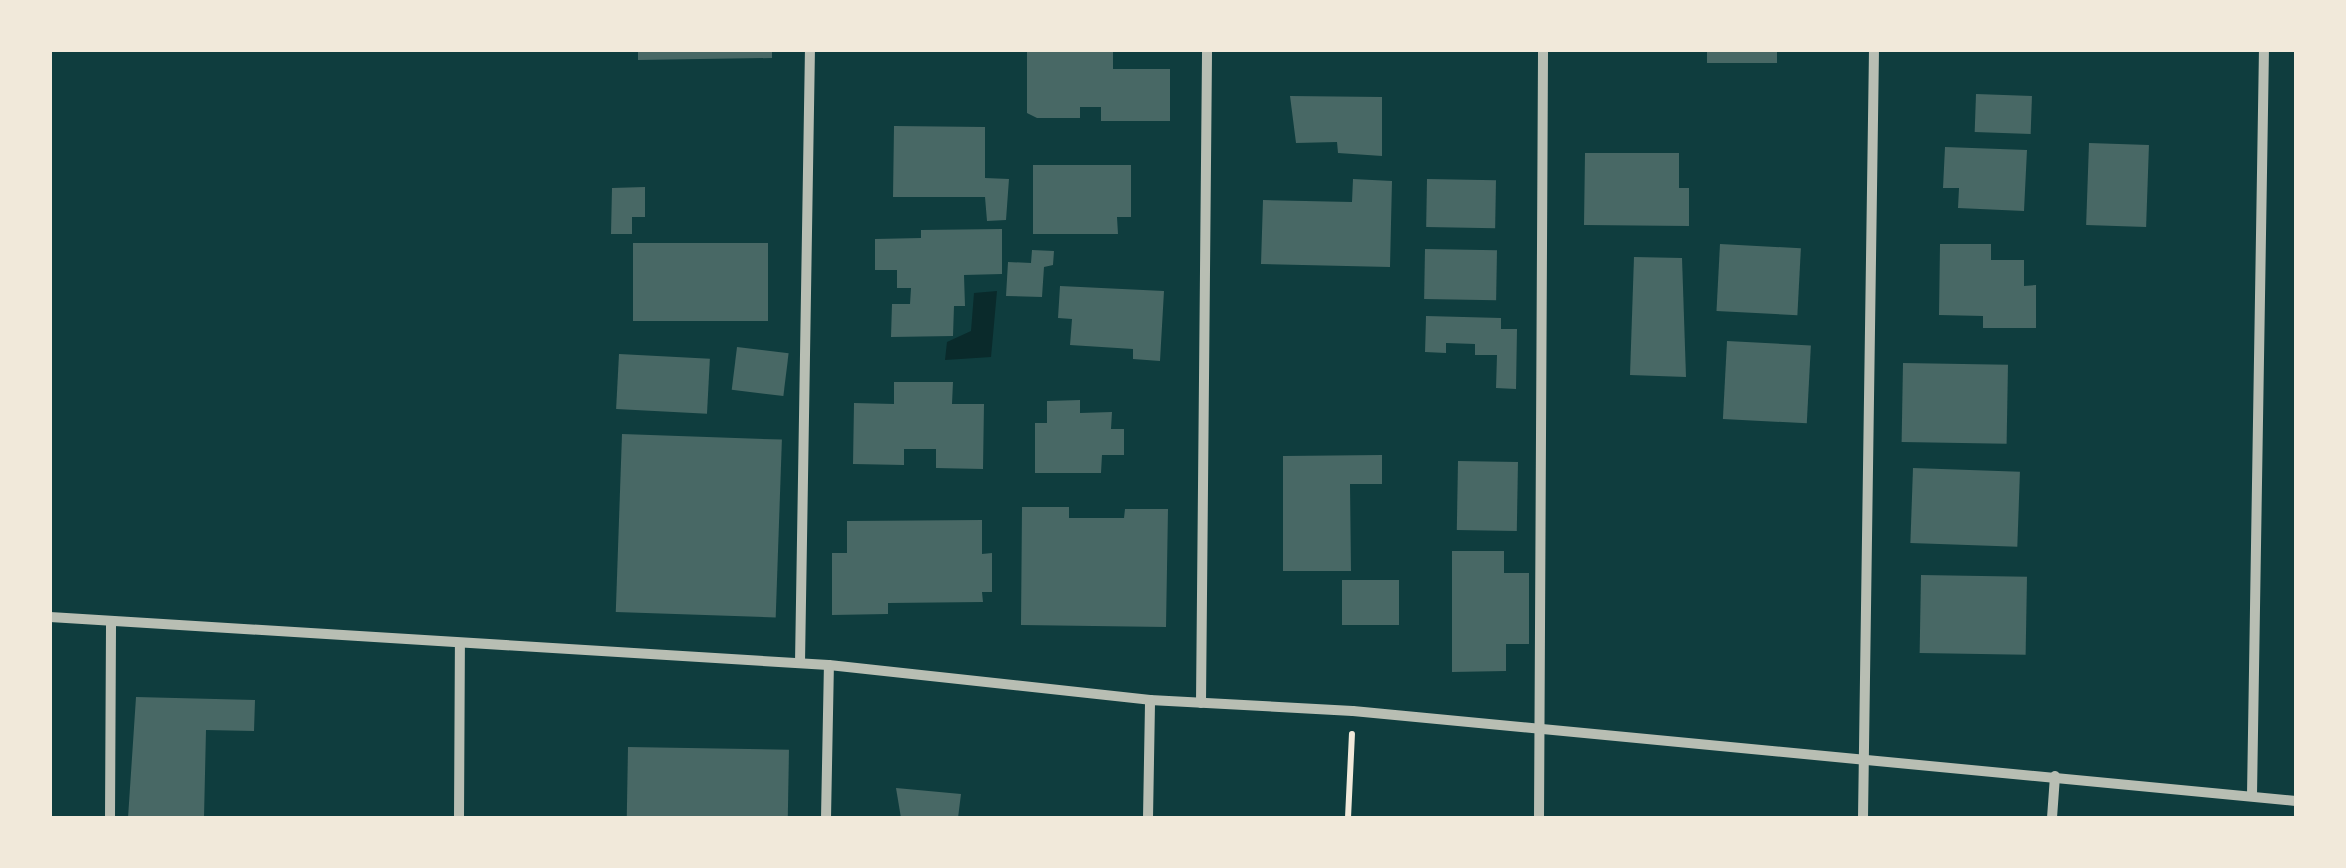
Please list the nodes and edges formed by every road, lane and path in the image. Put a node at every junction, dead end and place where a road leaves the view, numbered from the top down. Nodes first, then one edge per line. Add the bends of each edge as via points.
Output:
1 (810, 50) edge
2 (1208, 50) edge
3 (1544, 50) edge
4 (1874, 50) edge
5 (2264, 50) edge
6 (50, 617) edge
7 (111, 622) junction
8 (460, 643) junction
9 (800, 663) junction
10 (829, 665) junction
11 (1150, 700) junction
12 (1201, 702) junction
13 (1352, 711) junction
14 (1543, 730) junction
15 (1867, 761) junction
16 (2055, 776) junction
17 (2252, 795) junction
18 (2296, 801) edge
19 (110, 818) edge
20 (458, 818) edge
21 (826, 818) edge
22 (1148, 818) edge
23 (1348, 818) edge
24 (1539, 818) edge
25 (1864, 818) edge
26 (2052, 818) edge

1 - 9 street
2 - 12 street
3 - 14 street
4 - 15 street
5 - 17 street
6 - 7 street
7 - 8 street
7 - 19 street
8 - 9 street
8 - 20 street
9 - 10 street
10 - 11 street
10 - 21 street
11 - 12 street
11 - 22 street
12 - 13 street
13 - 14 street
13 - 23 path
14 - 15 street
14 - 24 street
15 - 16 street
15 - 25 street
16 - 17 street
16 - 26 street
17 - 18 street

